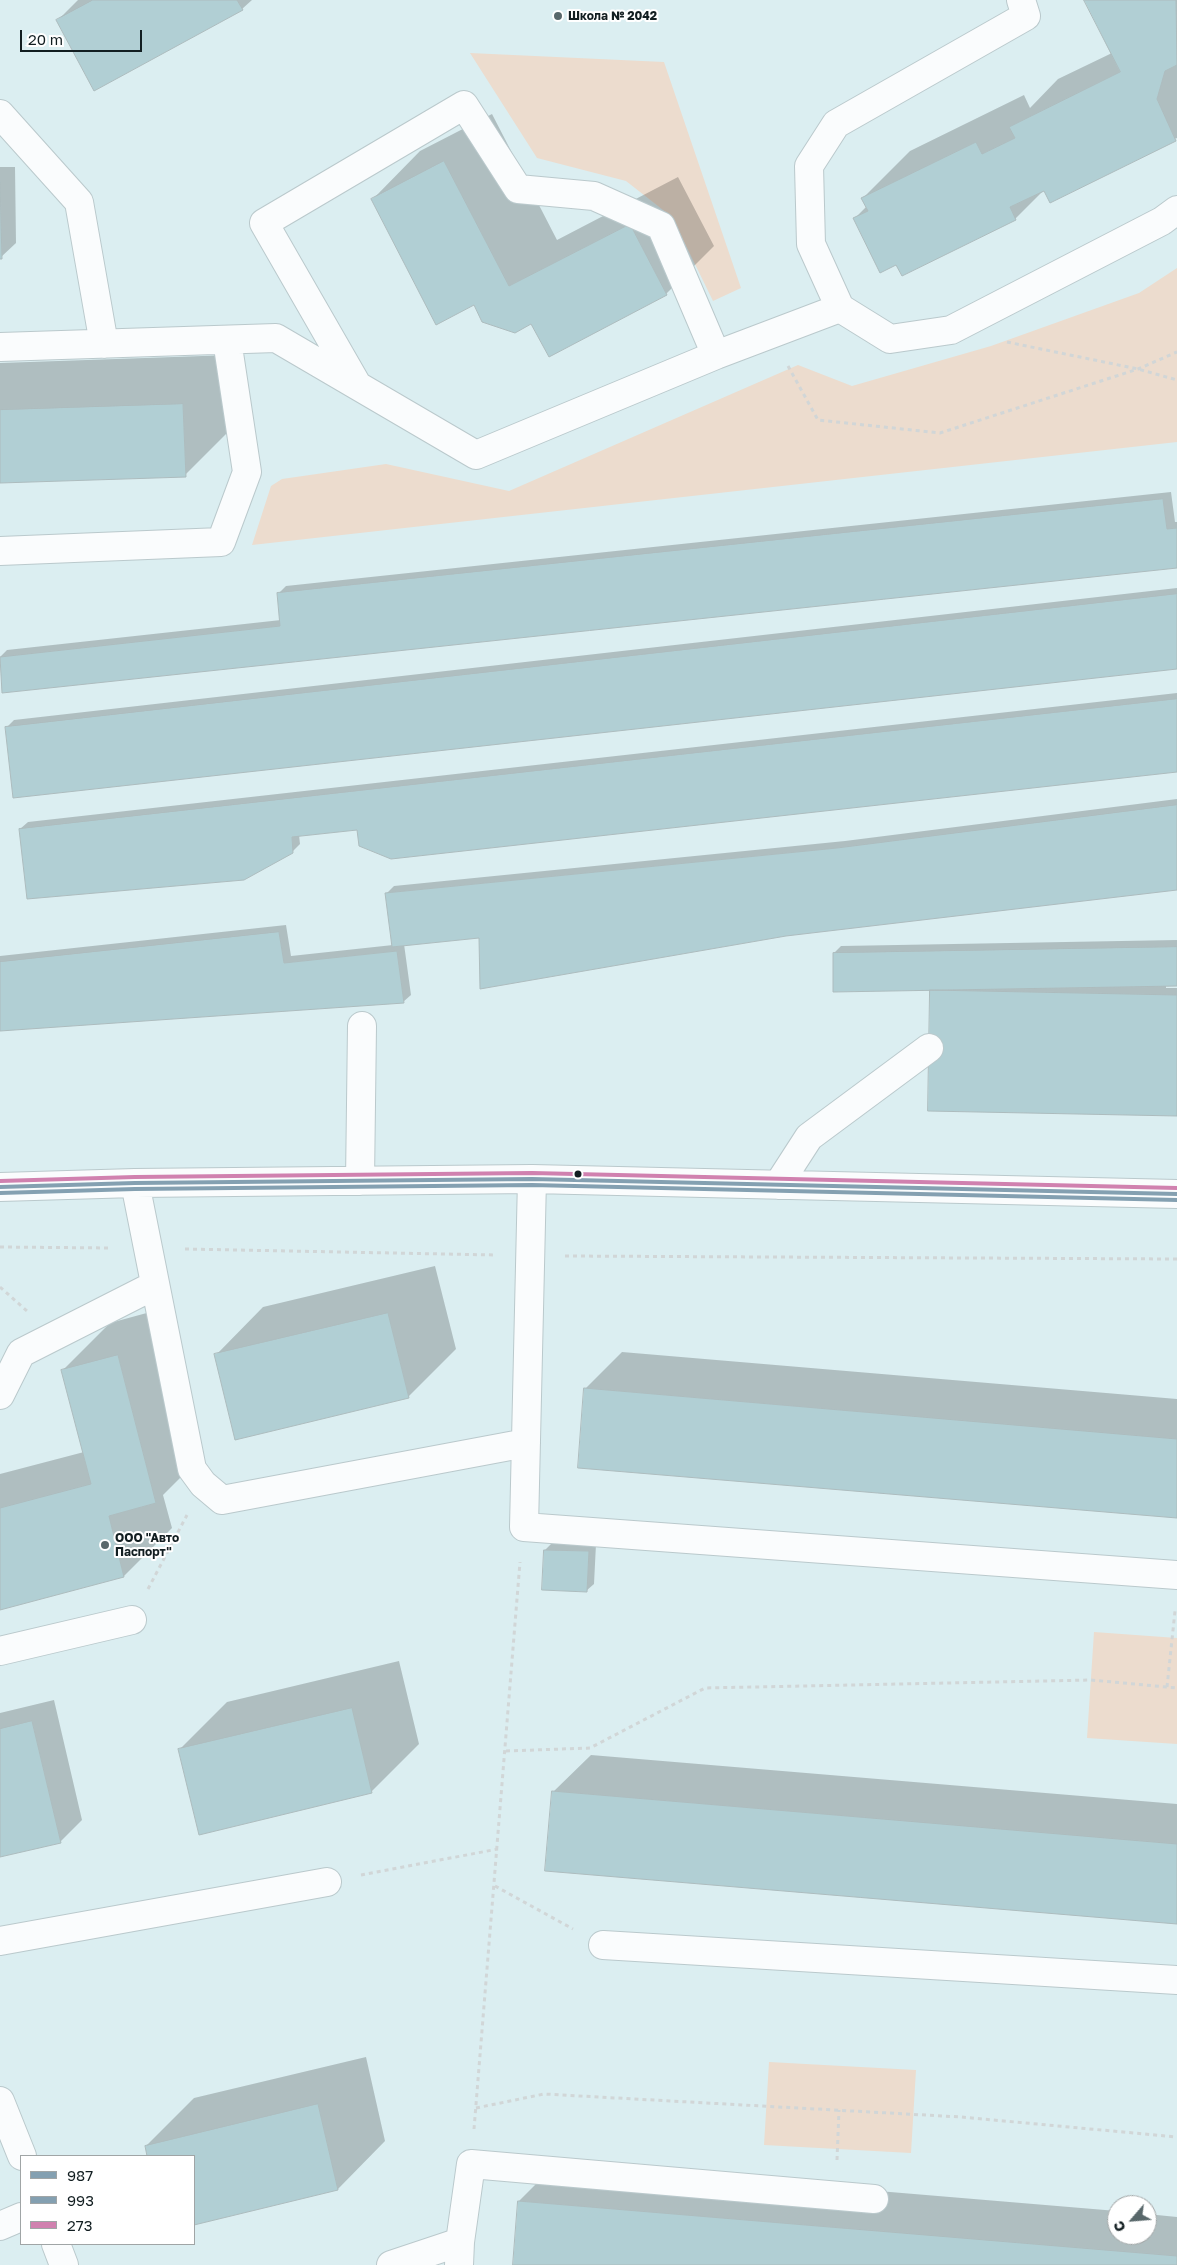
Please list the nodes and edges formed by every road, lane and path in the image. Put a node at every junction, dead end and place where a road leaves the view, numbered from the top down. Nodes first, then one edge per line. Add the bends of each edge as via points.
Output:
1 (1021, 0) edge
2 (0, 114) edge
3 (1177, 210) edge
4 (840, 308) junction
5 (951, 330) junction
6 (770, 335) junction
7 (227, 340) junction
8 (104, 344) junction
9 (0, 347) edge
10 (1177, 352) edge
11 (716, 355) junction
12 (1138, 369) junction
13 (1177, 380) edge
14 (357, 385) junction
15 (0, 551) edge
16 (362, 1026) dead end
17 (929, 1048) dead end
18 (532, 1179) junction
19 (360, 1181) junction
20 (135, 1183) junction
21 (778, 1185) junction
22 (0, 1187) edge
23 (1177, 1194) edge
24 (0, 1246) edge
25 (148, 1249) junction
26 (530, 1255) junction
27 (1177, 1259) edge
28 (155, 1285) junction
29 (0, 1288) edge
30 (34, 1316) dead end
31 (0, 1395) edge
32 (526, 1443) junction
33 (203, 1484) junction
34 (519, 1575) dead end
35 (1177, 1575) edge
36 (1175, 1608) dead end
37 (132, 1620) joint
38 (0, 1651) edge
39 (1167, 1687) junction
40 (1177, 1688) edge
41 (506, 1751) junction
42 (498, 1849) junction
43 (326, 1882) joint
44 (495, 1886) junction
45 (0, 1941) edge
46 (603, 1945) joint
47 (1177, 1980) edge
48 (0, 2101) edge
49 (476, 2108) junction
50 (839, 2110) junction
51 (1177, 2136) edge
52 (22, 2155) edge
53 (471, 2164) junction
54 (835, 2195) junction
55 (874, 2199) dead end
56 (20, 2217) edge
57 (0, 2226) edge
58 (56, 2245) edge
59 (460, 2253) edge
60 (64, 2265) edge
61 (392, 2265) edge

1 - 4 street via 1026,16 836,124 809,166 811,244
2 - 8 street via 79,202
3 - 5 street via 1162,221
4 - 5 street via 890,339
4 - 6 street
5 - 12 path
6 - 11 street
6 - 12 path via 818,420 940,432
7 - 8 street
7 - 14 street via 276,338
7 - 15 street via 247,472 221,542
8 - 9 street
10 - 12 path
11 - 14 street via 476,455
11 - 14 street via 660,226 594,196 518,189 464,105 264,223
12 - 13 path
16 - 19 street
17 - 21 street via 808,1137
18 - 19 street
18 - 21 street
18 - 26 street
19 - 20 street
20 - 22 street
20 - 25 street
21 - 23 street
24 - 25 path
25 - 26 path
25 - 28 street
26 - 27 path
26 - 32 street
28 - 31 street via 21,1353
28 - 33 street via 192,1469
29 - 30 path
32 - 33 street via 222,1500
32 - 35 street via 524,1527
33 - 37 path
34 - 41 path
36 - 39 path
37 - 38 street
39 - 40 path
39 - 41 path via 1091,1680 705,1688 590,1748
41 - 42 path
42 - 43 path
42 - 44 path
43 - 45 street
44 - 46 path
44 - 49 path
46 - 47 street
48 - 52 street
49 - 50 path via 544,2094
49 - 53 path
50 - 51 path
50 - 54 path
53 - 54 street
53 - 59 street
54 - 55 street
56 - 57 street
58 - 60 street
59 - 61 street

